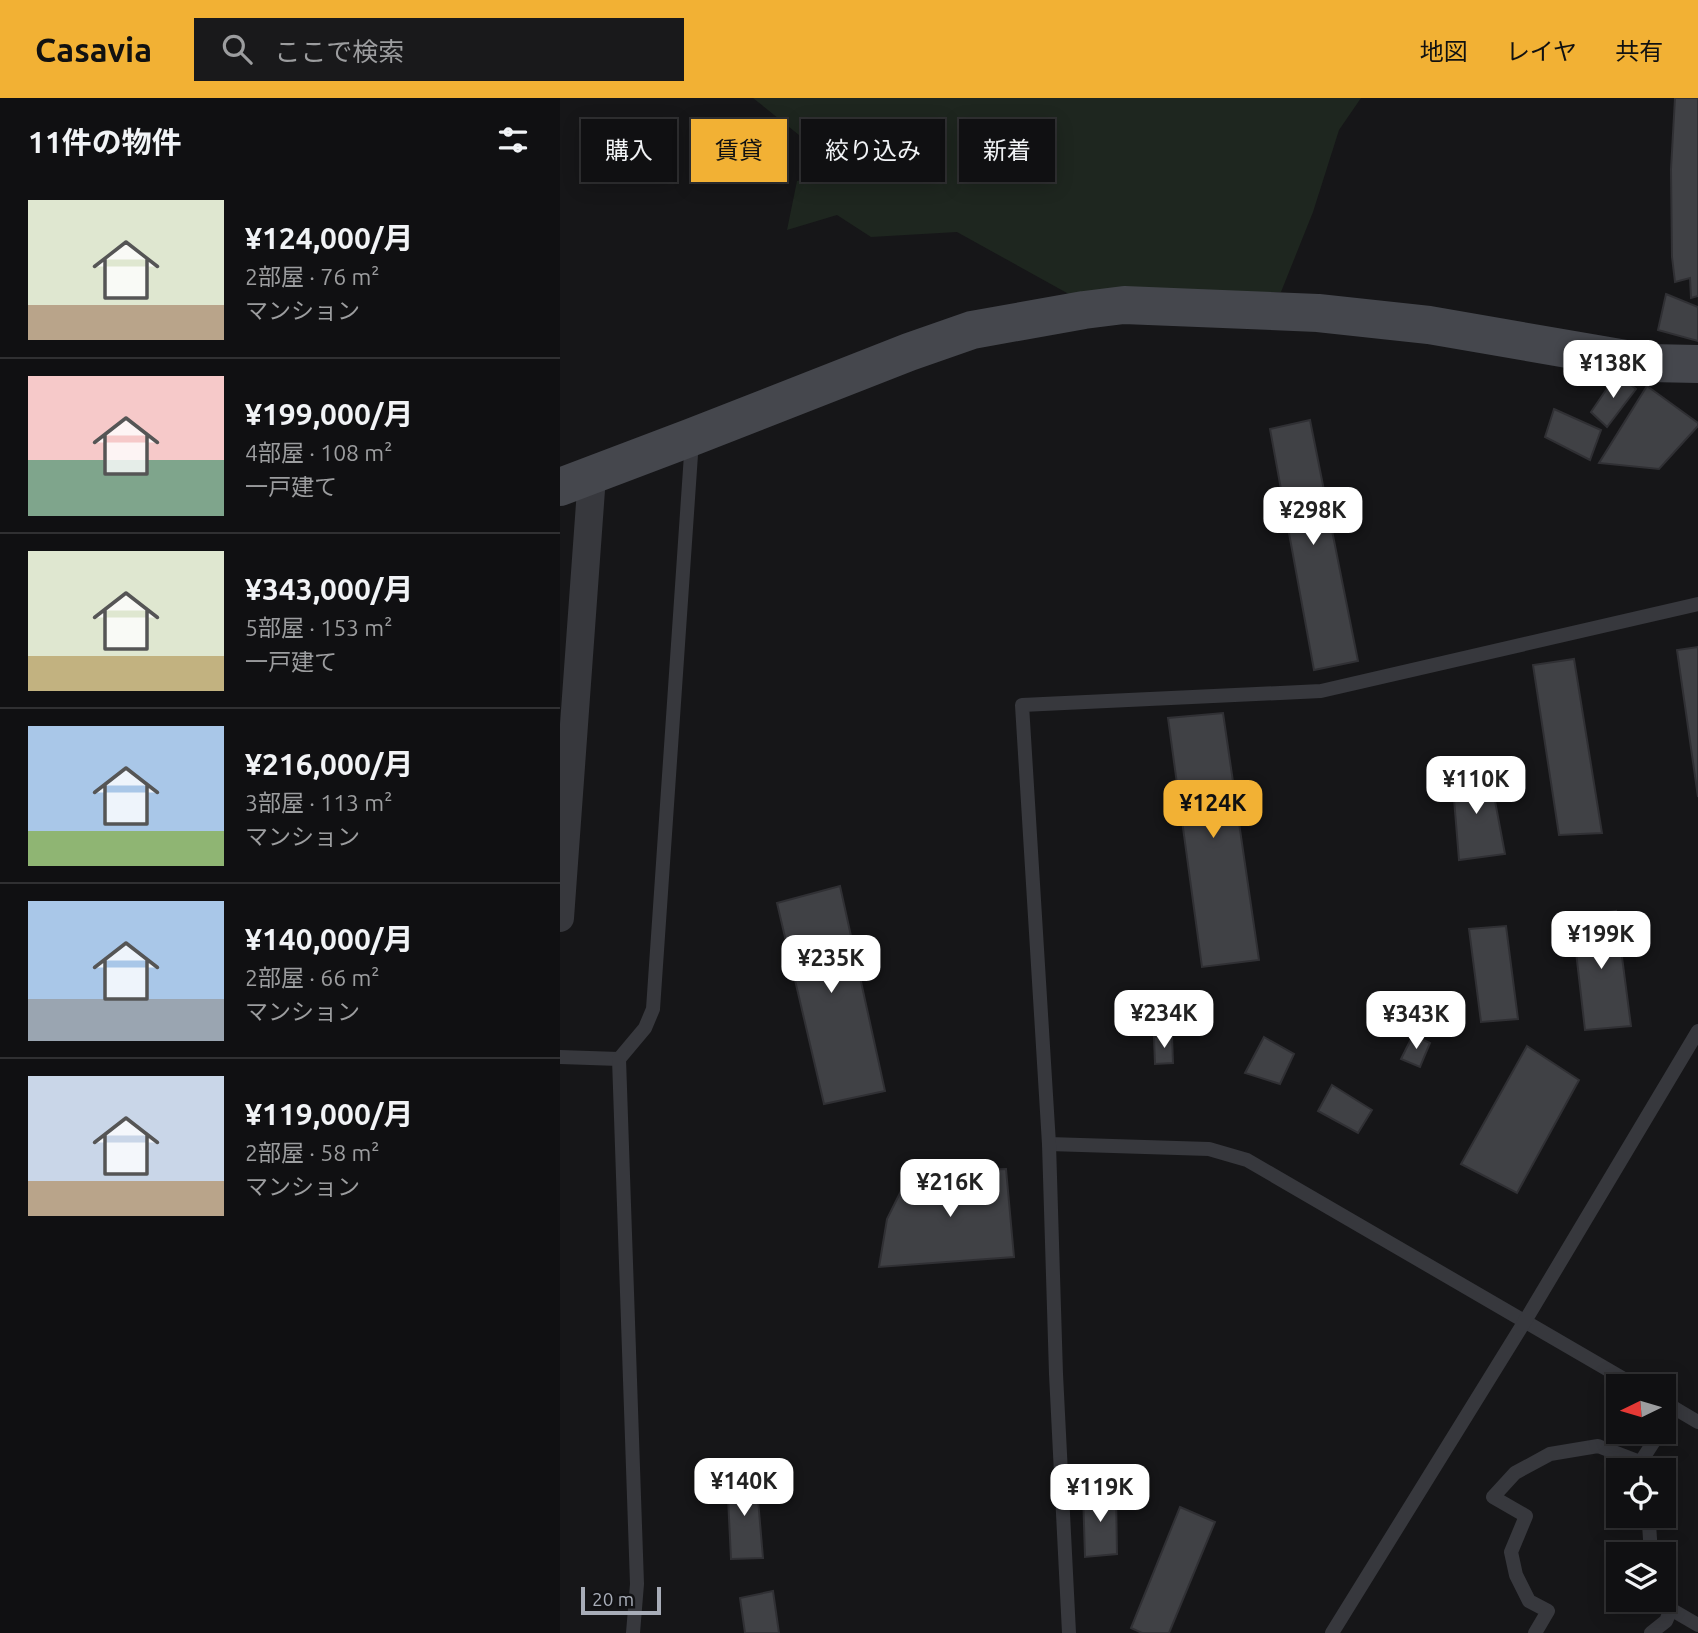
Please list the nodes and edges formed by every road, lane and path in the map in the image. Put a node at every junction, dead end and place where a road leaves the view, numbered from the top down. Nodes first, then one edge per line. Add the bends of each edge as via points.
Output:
1 (1698, 364) edge
2 (692, 437) junction
3 (576, 481) edge
4 (1698, 604) edge
5 (560, 918) edge
6 (1698, 1031) edge
7 (560, 1057) edge
8 (619, 1059) junction
9 (1049, 1144) junction
10 (1525, 1321) junction
11 (1616, 1374) edge
12 (1676, 1409) edge
13 (1698, 1422) edge
14 (1622, 1458) edge
15 (1670, 1612) edge
16 (1676, 1612) edge
17 (1698, 1625) edge
18 (1338, 1631) edge
19 (633, 1633) edge
20 (1069, 1633) edge
21 (1535, 1633) edge
22 (1651, 1633) edge

1 - 2 street via 1649,363 1429,324 1318,313 1124,305 972,330
2 - 3 street
2 - 8 lane via 653,1009 645,1028
3 - 5 street
4 - 9 lane via 1321,691 1022,705
6 - 10 lane
7 - 8 lane
8 - 19 lane via 637,1584
9 - 10 lane via 1209,1149 1247,1160
9 - 20 lane
10 - 11 lane
10 - 18 lane
12 - 13 lane
14 - 21 lane via 1598,1446 1550,1454 1515,1473 1493,1497 1526,1516 1511,1552 1516,1575 1530,1601 1548,1611
15 - 22 lane
16 - 17 lane

